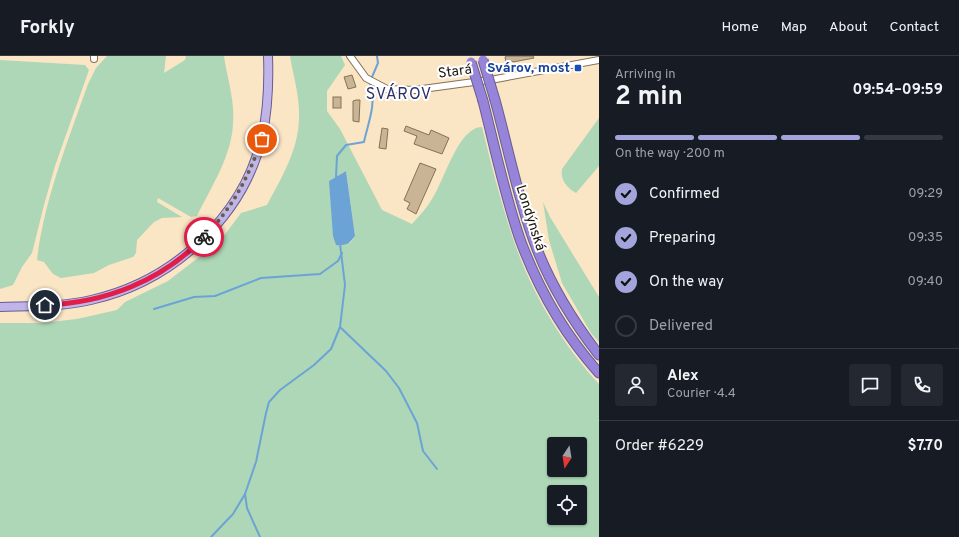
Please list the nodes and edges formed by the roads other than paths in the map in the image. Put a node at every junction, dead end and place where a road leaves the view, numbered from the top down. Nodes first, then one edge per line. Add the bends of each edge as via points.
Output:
1 (268, 56) edge
2 (350, 56) edge
3 (482, 58) edge
4 (470, 59) edge
5 (599, 60) edge
6 (0, 307) edge
7 (599, 355) edge
8 (599, 373) edge

1 - 6 main road via 269,87 266,115 262,139 254,161 225,213 190,252 160,274 120,292 90,301
2 - 5 street, Stará via 366,78 387,88 415,90 496,79
3 - 7 highway, Londýnská, bridge via 534,242 560,298
4 - 8 highway, Londýnská, bridge via 522,243 540,285 559,319

